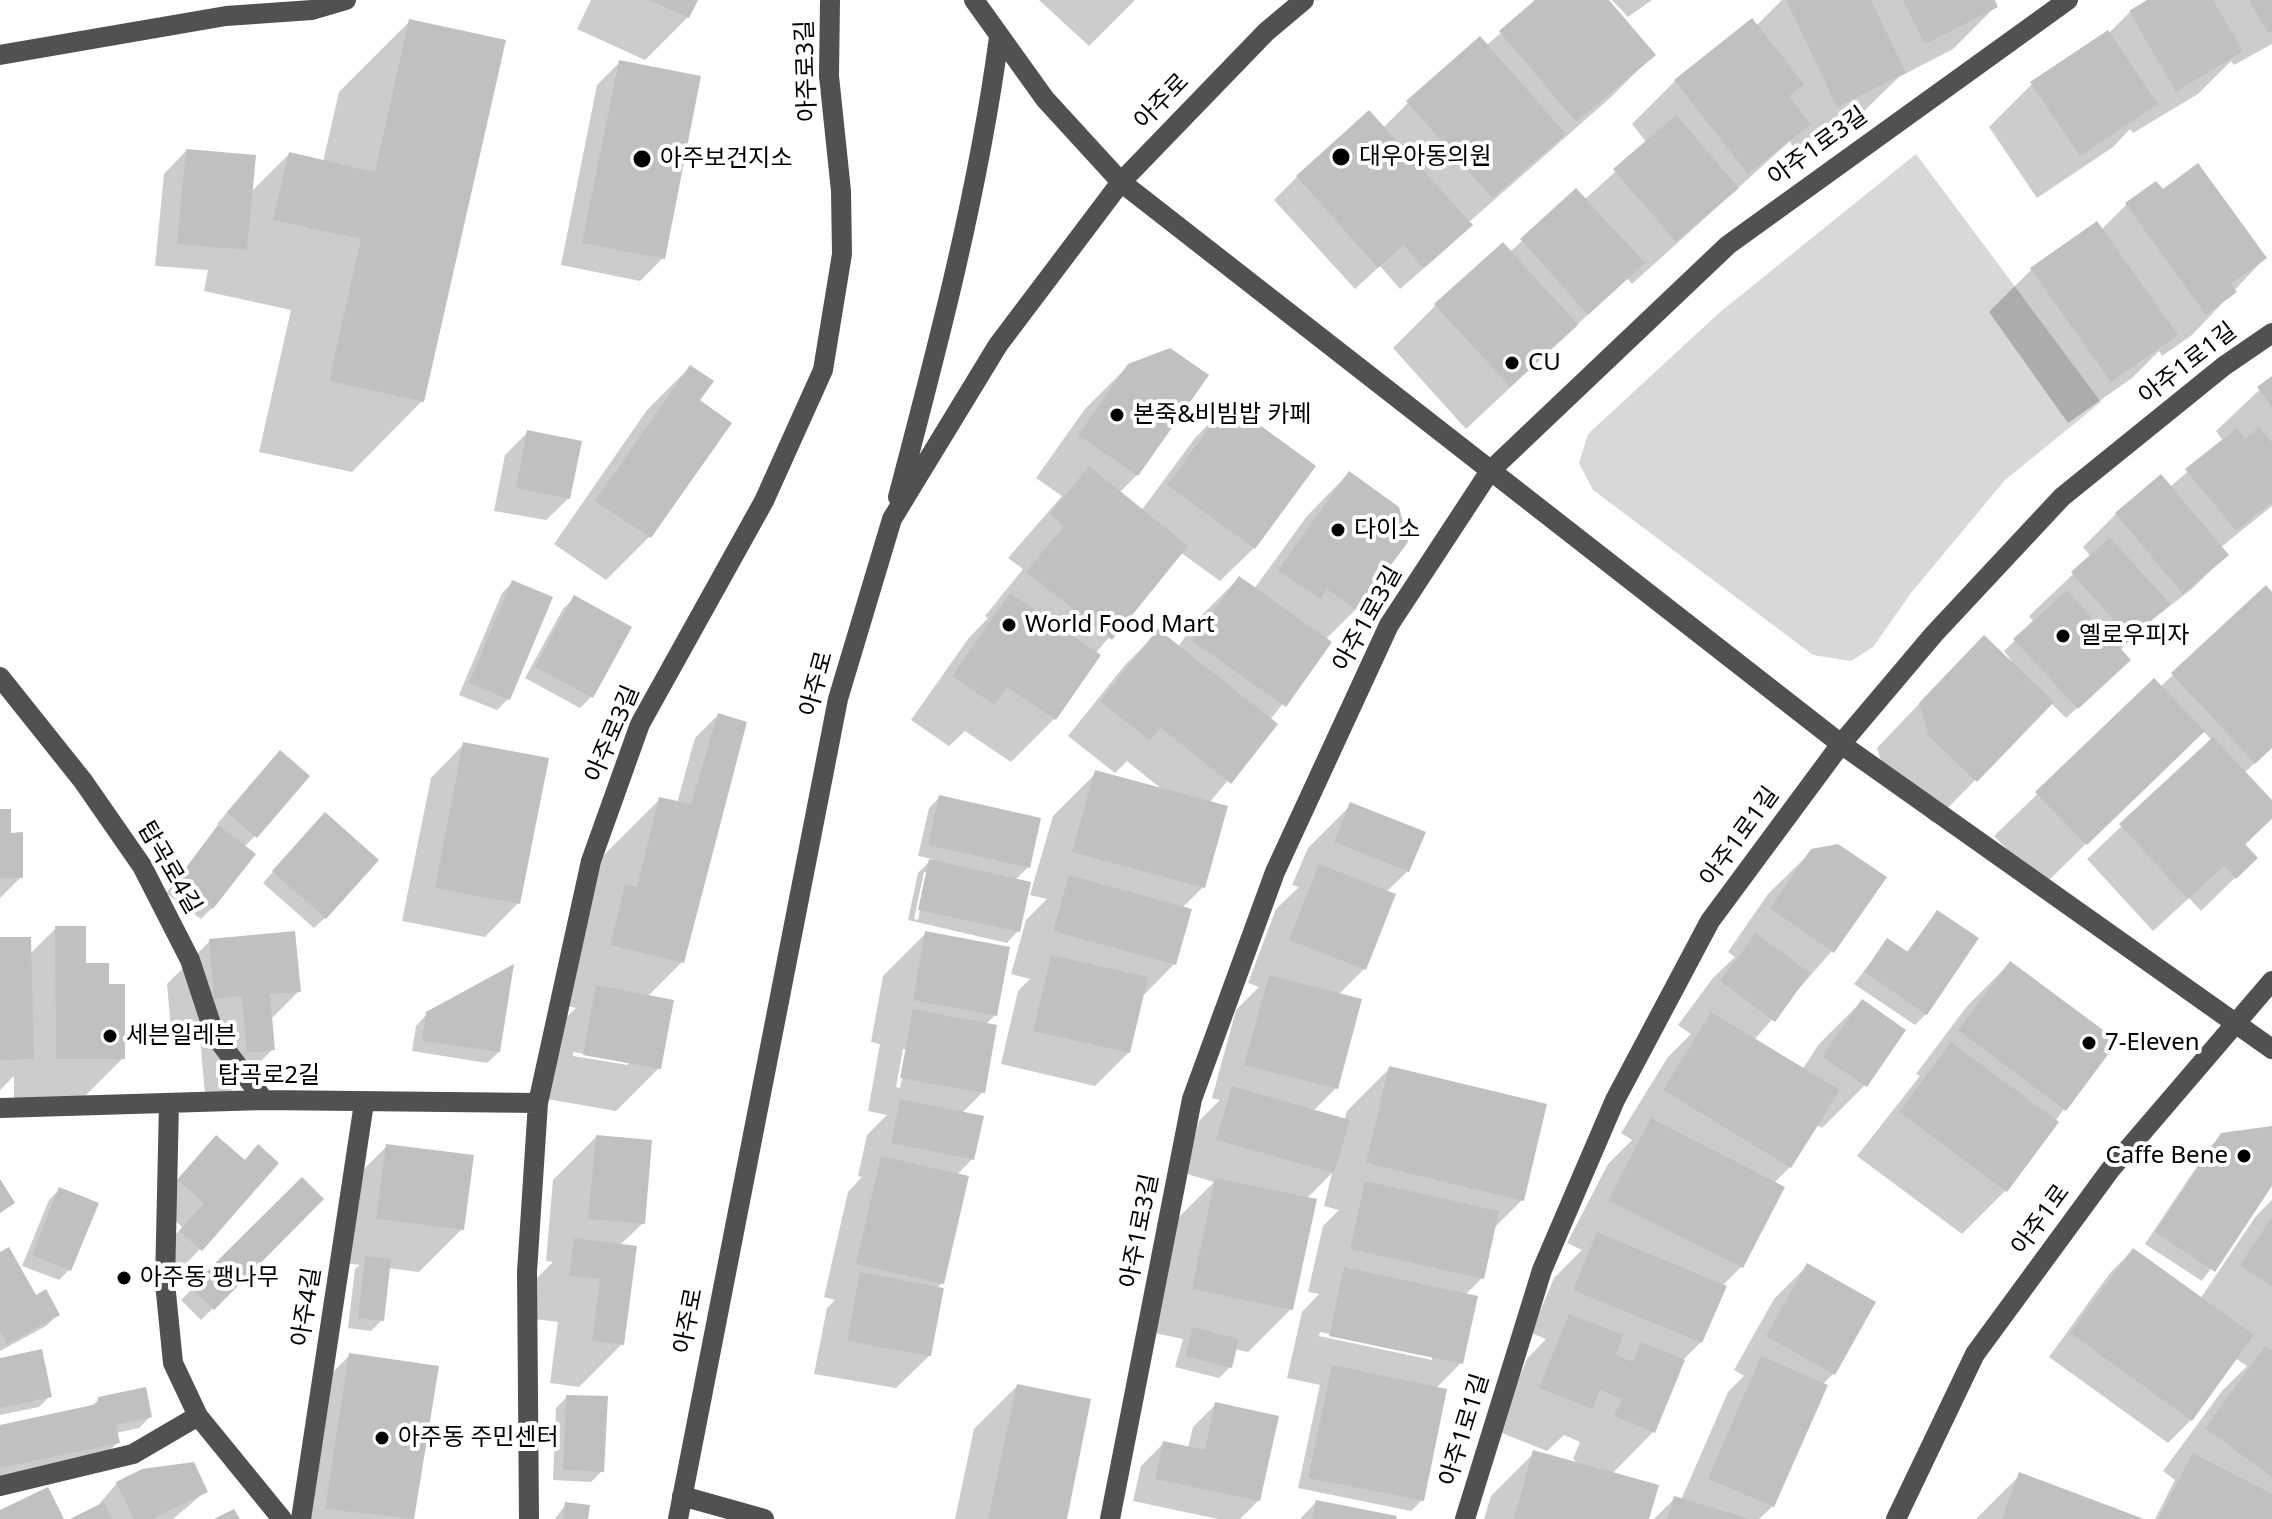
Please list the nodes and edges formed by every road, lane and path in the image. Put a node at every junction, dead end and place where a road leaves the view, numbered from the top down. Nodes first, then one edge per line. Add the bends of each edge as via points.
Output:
1 (346, 0) edge
2 (830, 0) edge
3 (974, 0) edge
4 (1304, 0) edge
5 (2068, 0) edge
6 (999, 37) junction
7 (0, 55) edge
8 (1121, 182) junction
9 (2272, 333) edge
10 (1490, 471) junction
11 (892, 519) junction
12 (0, 677) edge
13 (1841, 744) junction
14 (2272, 981) edge
15 (2234, 1024) junction
16 (2272, 1049) edge
17 (264, 1100) junction
18 (169, 1103) junction
19 (364, 1103) junction
20 (538, 1103) junction
21 (0, 1108) edge
22 (198, 1416) junction
23 (0, 1486) edge
24 (682, 1496) junction
25 (282, 1519) edge
26 (301, 1519) edge
27 (529, 1519) edge
28 (678, 1519) edge
29 (764, 1519) edge
30 (1110, 1519) edge
31 (1465, 1519) edge
32 (1896, 1519) edge

1 - 7 street via 312,10 226,16
2 - 20 street, 아주로3길 via 829,76 842,254 823,370 764,501 640,724 591,861
3 - 6 street
4 - 8 street, 아주로 via 1266,32
5 - 10 street, 아주1로3길 via 1728,245
6 - 8 street via 1045,99
6 - 11 street via 960,258
8 - 10 street
8 - 11 street, 아주로 via 998,345
9 - 13 street, 아주1로1길 via 2062,497 1934,634
10 - 13 street
10 - 30 street, 아주1로3길 via 1389,625 1275,872 1192,1099
11 - 24 street, 아주로 via 838,699
12 - 17 street, 탑곡로4길 via 142,866 190,960 215,1036
13 - 15 street
13 - 31 street, 아주1로1길 via 1710,921 1615,1100 1542,1270
14 - 15 street, 아주1로
15 - 16 street
15 - 32 street, 아주1로 via 2110,1170 1975,1354
17 - 18 street, 탑곡로2길
17 - 19 street, 탑곡로2길
18 - 21 street, 탑곡로2길
18 - 22 street via 165,1283 173,1363
19 - 20 street, 탑곡로2길
19 - 26 street, 아주4길
20 - 27 street, 아주로3길 via 527,1272
22 - 23 street via 133,1454
22 - 25 street
24 - 28 street, 아주로
24 - 29 street

